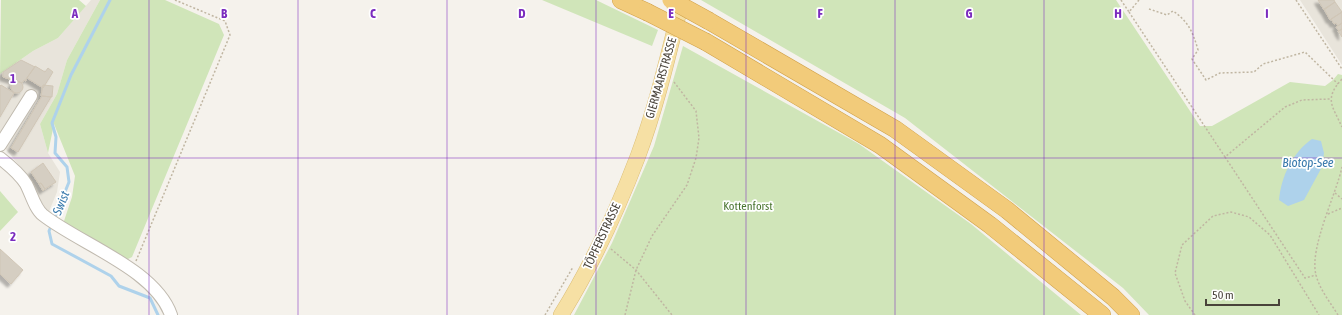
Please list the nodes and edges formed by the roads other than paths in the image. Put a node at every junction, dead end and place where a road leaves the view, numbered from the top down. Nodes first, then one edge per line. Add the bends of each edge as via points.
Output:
1 (621, 0) edge
2 (671, 0) edge
3 (682, 0) edge
4 (30, 96) dead end
5 (0, 145) edge
6 (638, 155) joint
7 (0, 158) edge
8 (171, 315) edge
9 (561, 315) edge
10 (1102, 315) edge
11 (1131, 315) edge

1 - 10 highway, bridge via 706,42 880,145 990,225
2 - 11 highway, bridge via 894,129 1007,210 1113,297
3 - 6 main road, GIERMAARSTRASSE via 663,75
4 - 5 lane
6 - 9 main road, TÖPFERSTRASSE via 588,268
7 - 8 lane via 25,182 42,214 132,270 152,286

